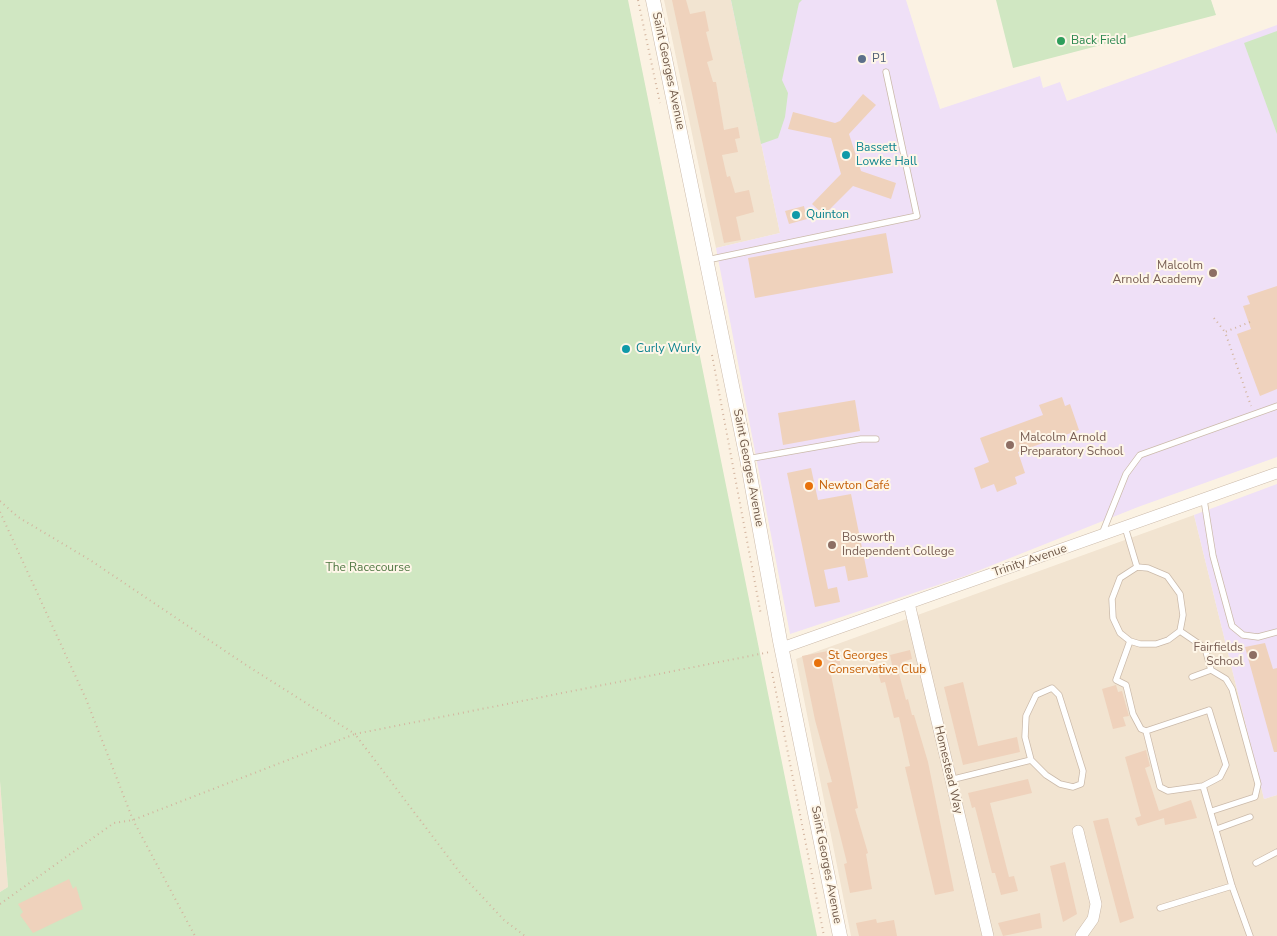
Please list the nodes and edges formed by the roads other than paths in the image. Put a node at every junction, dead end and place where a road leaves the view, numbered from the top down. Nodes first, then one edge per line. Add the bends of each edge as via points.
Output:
1 (653, 0) edge
2 (886, 72) dead end
3 (707, 260) junction
4 (1277, 406) edge
5 (876, 439) dead end
6 (747, 459) junction
7 (1277, 473) edge
8 (1204, 500) junction
9 (1126, 527) junction
10 (1101, 536) junction
11 (1137, 567) junction
12 (909, 603) junction
13 (1180, 631) junction
14 (1277, 632) edge
15 (1130, 641) junction
16 (775, 651) junction
17 (1211, 670) junction
18 (1192, 677) dead end
19 (1146, 731) junction
20 (1031, 760) junction
21 (950, 780) junction
22 (1203, 786) junction
23 (1212, 811) junction
24 (1250, 817) dead end
25 (1217, 829) junction
26 (1076, 838) dead end
27 (1277, 852) edge
28 (1256, 863) dead end
29 (1232, 886) junction
30 (1160, 908) dead end
31 (840, 936) edge
32 (988, 936) edge
33 (1082, 936) edge
34 (1250, 936) edge

1 - 3 street, Saint Georges Avenue
2 - 3 lane via 917,216
3 - 6 street, Saint Georges Avenue
4 - 10 lane via 1140,455 1126,474
5 - 6 lane
6 - 16 street, Saint Georges Avenue
7 - 8 street, Trinity Avenue
8 - 9 street, Trinity Avenue
8 - 14 lane via 1213,556 1232,626 1243,635 1258,637
9 - 10 street, Trinity Avenue
9 - 11 lane
10 - 12 street, Trinity Avenue
11 - 13 lane via 1167,576 1180,594 1183,615
11 - 15 lane via 1120,578 1112,599 1113,618 1120,633
12 - 16 street, Trinity Avenue
12 - 21 street, Homestead Way
13 - 15 lane via 1156,644
13 - 17 lane via 1205,648
15 - 19 lane via 1116,680 1126,685 1134,714 1141,729
16 - 31 street, Saint Georges Avenue
17 - 18 lane
17 - 23 lane via 1226,679 1232,689 1258,784 1255,797
19 - 22 lane via 1160,786 1168,792
19 - 22 lane via 1209,710 1226,765 1220,777
20 - 20 lane via 1025,737 1026,716 1036,695 1052,688 1059,695 1083,771 1081,784 1073,787 1060,784
20 - 21 lane
21 - 32 street, Homestead Way
22 - 23 lane
23 - 25 lane
24 - 25 lane
25 - 29 lane
26 - 33 street via 1096,904 1093,919
27 - 28 lane
29 - 30 lane
29 - 34 lane

